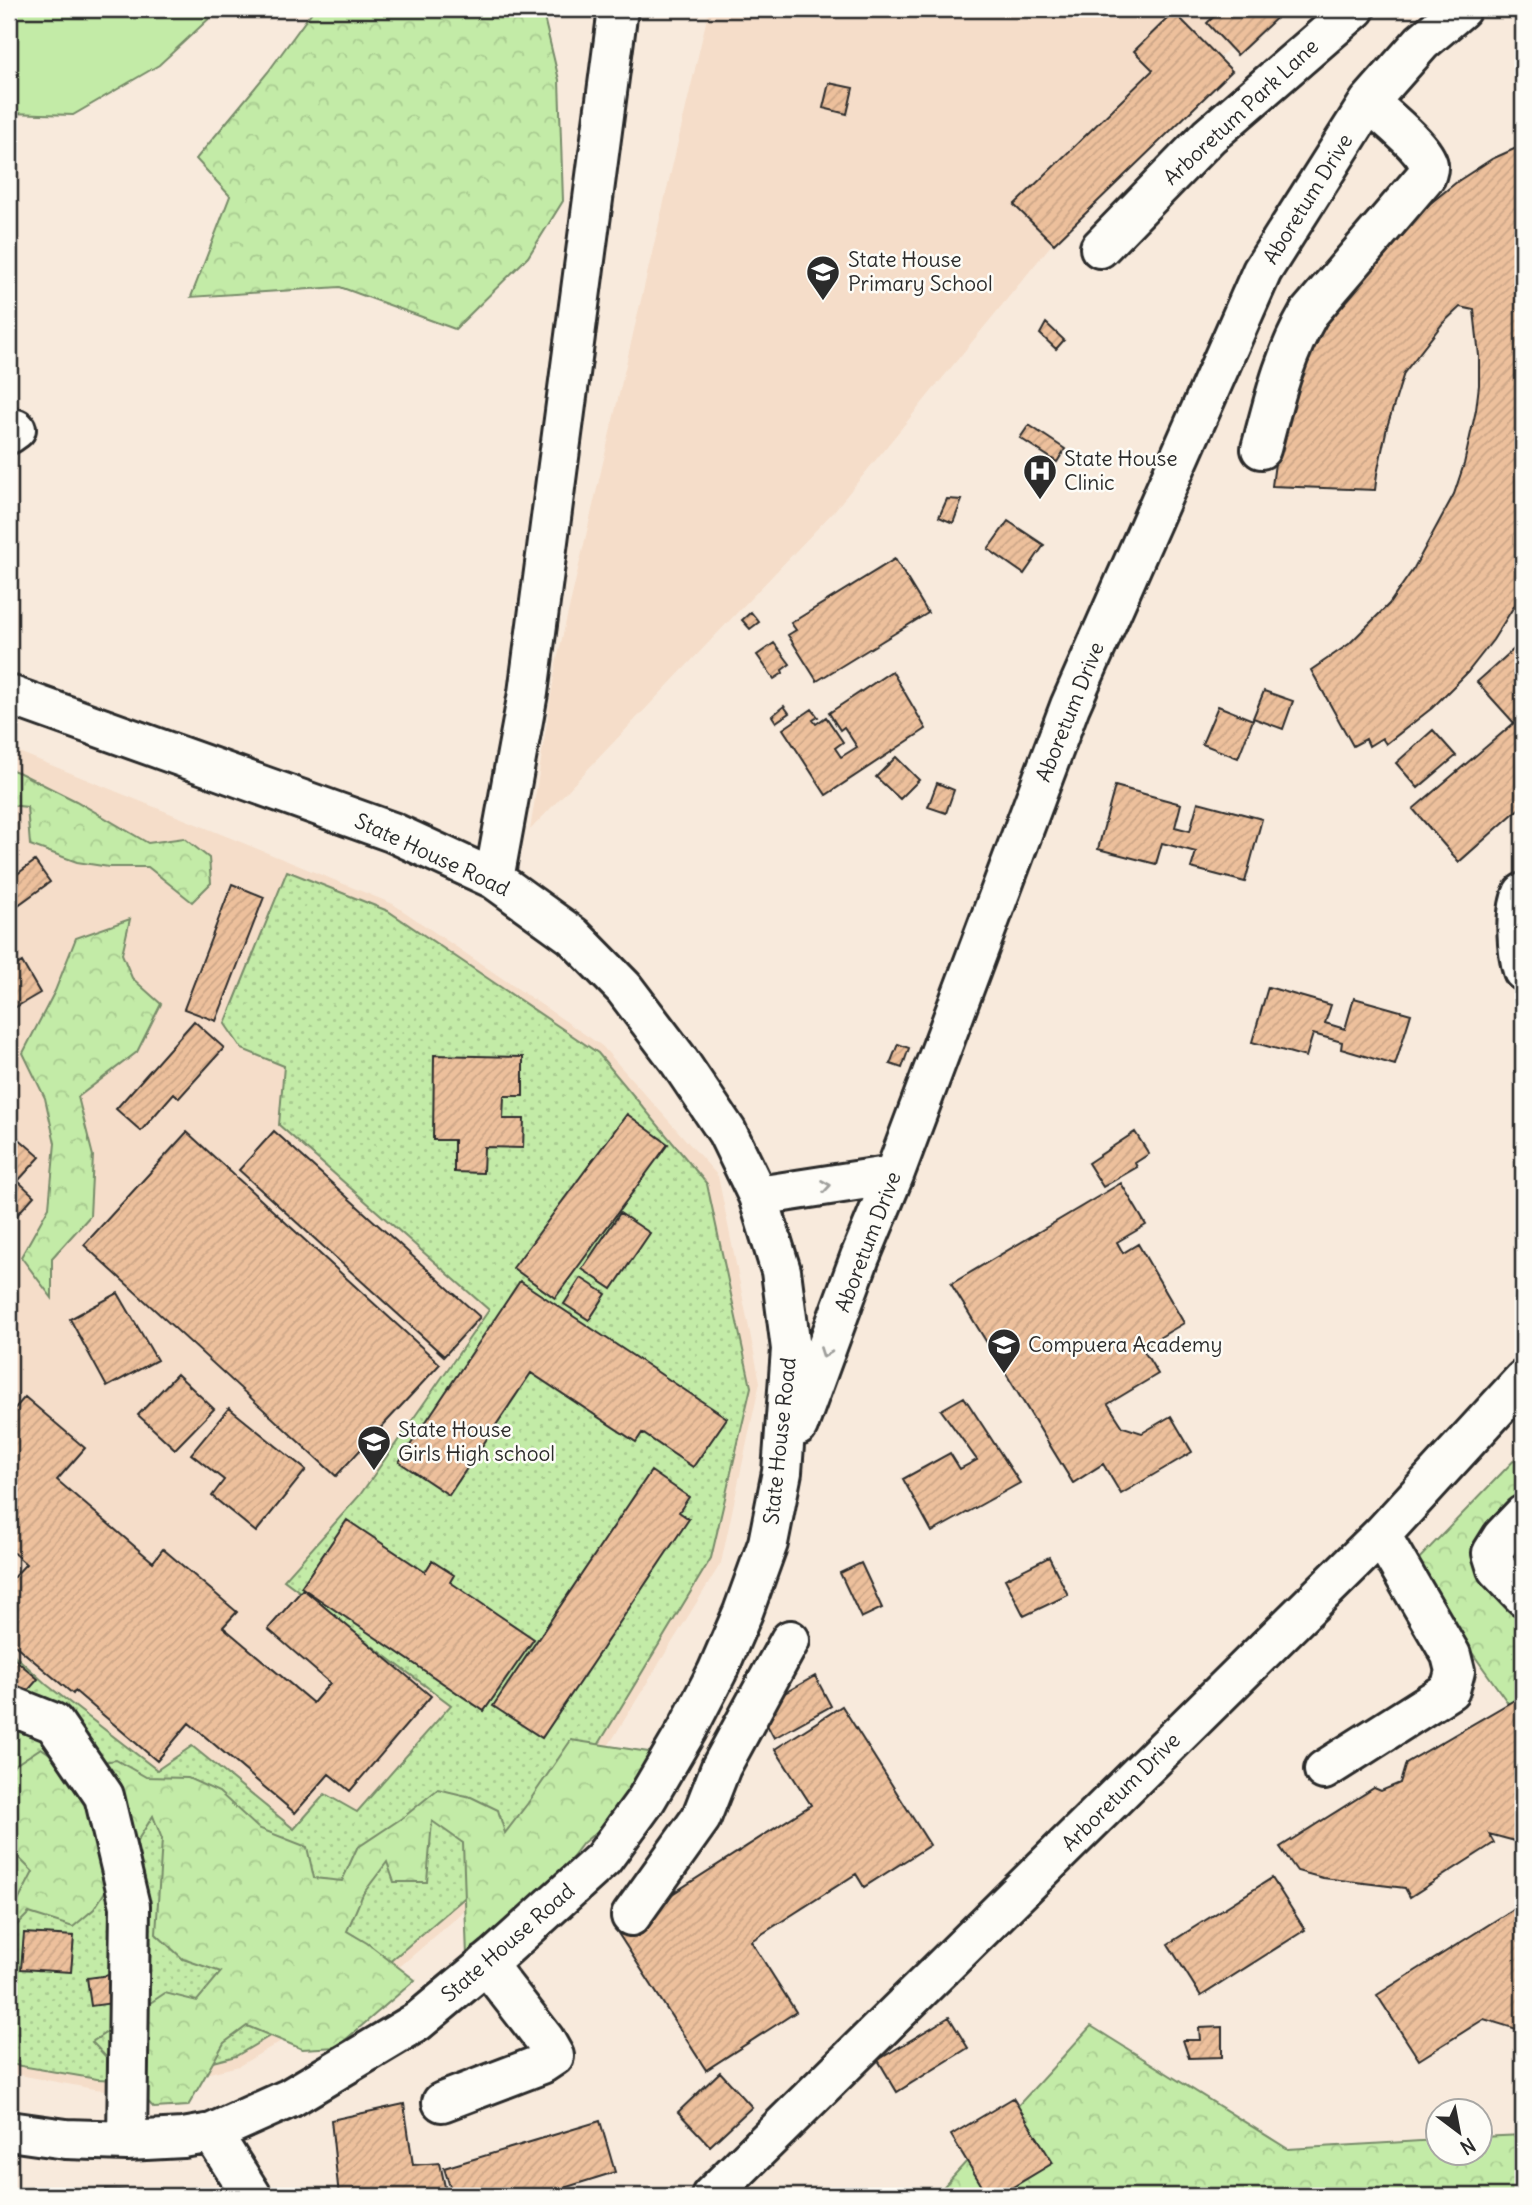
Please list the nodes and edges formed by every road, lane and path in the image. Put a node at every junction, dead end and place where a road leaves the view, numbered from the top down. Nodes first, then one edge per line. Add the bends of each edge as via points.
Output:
1 (618, 9) edge
2 (1355, 9) edge
3 (1461, 9) edge
4 (1369, 102) junction
5 (1100, 248) dead end
6 (1261, 449) dead end
7 (9, 695) edge
8 (495, 879) junction
9 (1523, 893) edge
10 (1523, 971) edge
11 (894, 1175) junction
12 (758, 1196) junction
13 (1523, 1380) edge
14 (782, 1472) junction
15 (1523, 1516) edge
16 (1381, 1535) junction
17 (1523, 1596) edge
18 (790, 1640) dead end
19 (9, 1705) edge
20 (669, 1759) junction
21 (1324, 1770) dead end
22 (709, 1797) junction
23 (631, 1916) dead end
24 (486, 1965) junction
25 (442, 2102) dead end
26 (9, 2131) edge
27 (212, 2133) junction
28 (127, 2141) junction
29 (252, 2196) edge
30 (711, 2196) edge

1 - 8 street via 528,693
2 - 5 street, Arboretum Park Lane via 1209,136
3 - 4 street, Aboretum Drive via 1422,42
4 - 6 street via 1418,146 1429,166 1426,176 1310,313 1286,359
4 - 11 street, Aboretum Drive via 1262,271 1070,706
7 - 8 street, State House Road via 392,832
8 - 12 street, State House Road via 573,936 624,988 727,1132
9 - 10 street via 1518,903
12 -> 11 street
11 -> 14 street, Aboretum Drive
12 - 14 street, State House Road via 781,1271 791,1349
13 - 16 street, Arboretum Drive
14 - 20 street, State House Road via 768,1543 743,1612 717,1672
15 - 17 street via 1492,1553 1497,1569
16 - 21 street via 1451,1655 1455,1671 1450,1690
16 - 30 street, Arboretum Drive
18 - 22 street
19 - 28 street via 54,1723 104,1796 130,1906
20 - 22 street
20 - 24 street, State House Road via 603,1859
22 - 23 street via 701,1818
24 - 25 street via 554,2056
24 - 27 street, State House Road via 418,2022 290,2098
26 - 28 street, State House Road
27 - 28 street, State House Road
27 - 29 street

